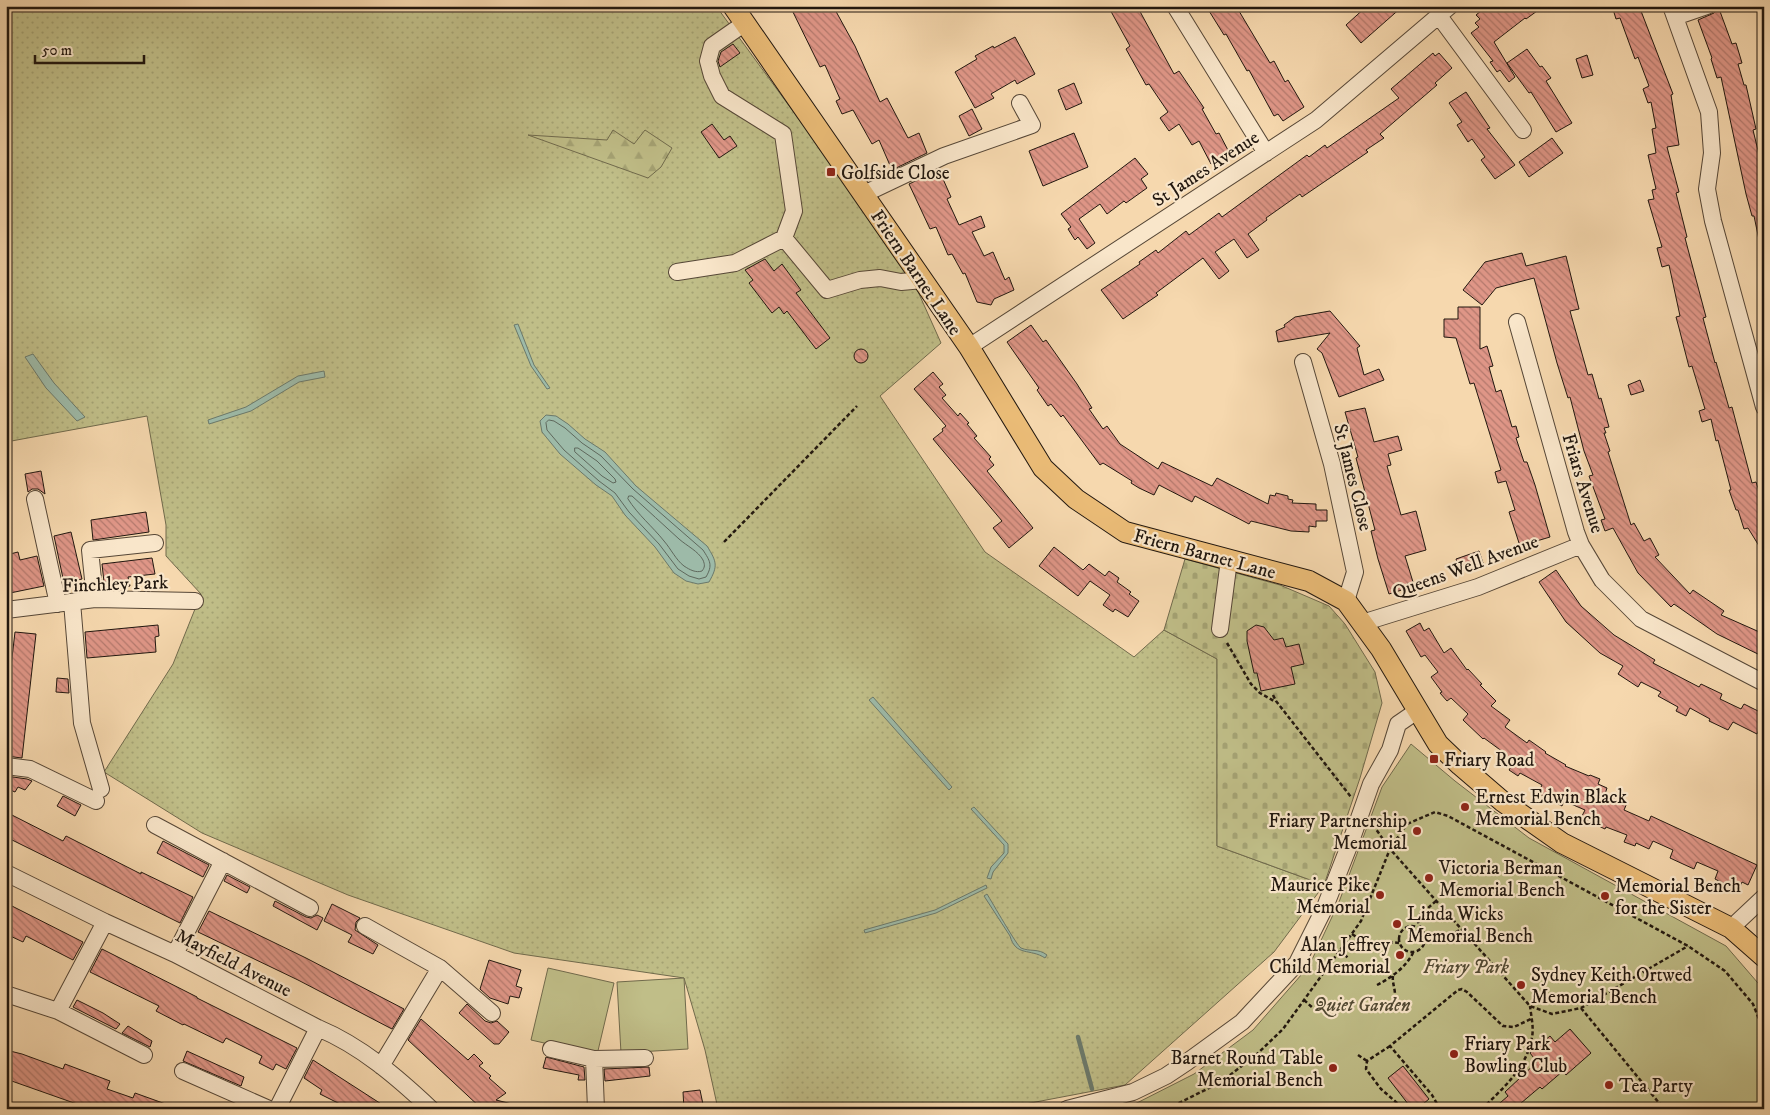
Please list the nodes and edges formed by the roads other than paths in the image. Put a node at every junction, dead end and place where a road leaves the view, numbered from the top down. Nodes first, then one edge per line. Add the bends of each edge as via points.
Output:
1 (734, 6) edge
2 (1175, 6) edge
3 (1707, 6) edge
4 (1445, 11) edge
5 (1673, 12) edge
6 (745, 23) junction
7 (1020, 103) dead end
8 (1523, 130) dead end
9 (1266, 153) junction
10 (864, 194) junction
11 (784, 238) junction
12 (677, 272) dead end
13 (923, 280) junction
14 (1517, 322) dead end
15 (969, 347) junction
16 (1303, 362) dead end
17 (1764, 407) edge
18 (35, 499) dead end
19 (155, 543) dead end
20 (1581, 545) junction
21 (1229, 560) junction
22 (95, 600) junction
23 (195, 601) dead end
24 (1346, 601) junction
25 (65, 603) junction
26 (6, 610) edge
27 (1362, 623) junction
28 (1220, 629) road end
29 (1764, 683) edge
30 (1417, 711) junction
31 (6, 766) edge
32 (155, 825) dead end
33 (223, 861) junction
34 (6, 873) edge
35 (1764, 897) edge
36 (310, 908) dead end
37 (105, 922) junction
38 (365, 926) dead end
39 (1731, 928) junction
40 (175, 954) junction
41 (1764, 958) edge
42 (440, 968) junction
43 (6, 994) edge
44 (58, 1011) junction
45 (492, 1013) dead end
46 (318, 1028) junction
47 (551, 1049) dead end
48 (144, 1055) dead end
49 (645, 1058) dead end
50 (594, 1059) junction
51 (381, 1066) junction
52 (183, 1071) dead end
53 (269, 1109) edge
54 (277, 1109) edge
55 (431, 1109) edge
56 (596, 1109) edge
57 (1067, 1109) edge

1 - 6 main road, Friern Barnet Lane
2 - 9 street
3 - 5 street
4 - 8 street
4 - 9 street, St James Avenue via 1316,120
5 - 17 street via 1709,112 1712,153 1708,197
6 - 10 main road, Friern Barnet Lane
6 - 11 street via 712,46 708,61 722,96 783,134 794,211
7 - 10 street via 1032,125 944,156
9 - 15 street, St James Avenue
10 - 13 main road, Friern Barnet Lane
11 - 12 street via 734,264
11 - 13 street via 827,290 860,280
13 - 15 main road, Friern Barnet Lane
14 - 20 street, Friars Avenue
15 - 21 main road, Friern Barnet Lane via 1043,468 1076,499 1124,532
16 - 24 street, St James Close via 1332,464 1355,572
18 - 25 street
19 - 22 street via 90,550
20 - 27 street, Queens Well Avenue via 1478,587
20 - 29 street, Friars Avenue via 1602,580 1641,619
21 - 24 main road, Friern Barnet Lane via 1309,581
21 - 28 street
22 - 23 street, Finchley Park
22 - 25 street, Finchley Park
24 - 27 main road, Friern Barnet Lane
25 - 26 street, Finchley Park
25 - 31 street via 82,723 99,795 30,769
27 - 30 main road, Friern Barnet Lane
30 - 39 main road, Friern Barnet Lane via 1438,744 1460,765 1502,801 1562,843
30 - 57 street via 1398,724 1390,750 1371,784 1325,907 1297,963 1242,1022 1188,1062 1133,1092
32 - 33 street
33 - 36 street
33 - 40 street
34 - 37 street, Mayfield Avenue
35 - 39 street
37 - 40 street, Mayfield Avenue
37 - 44 street
38 - 42 street
39 - 41 main road, Friern Barnet Lane
40 - 46 street, Mayfield Avenue
42 - 45 street
42 - 51 street
43 - 44 street
44 - 48 street
46 - 51 street, Mayfield Avenue via 339,1037
46 - 54 street
47 - 50 street
49 - 50 street
50 - 56 street
51 - 55 street, Mayfield Avenue
52 - 53 street

